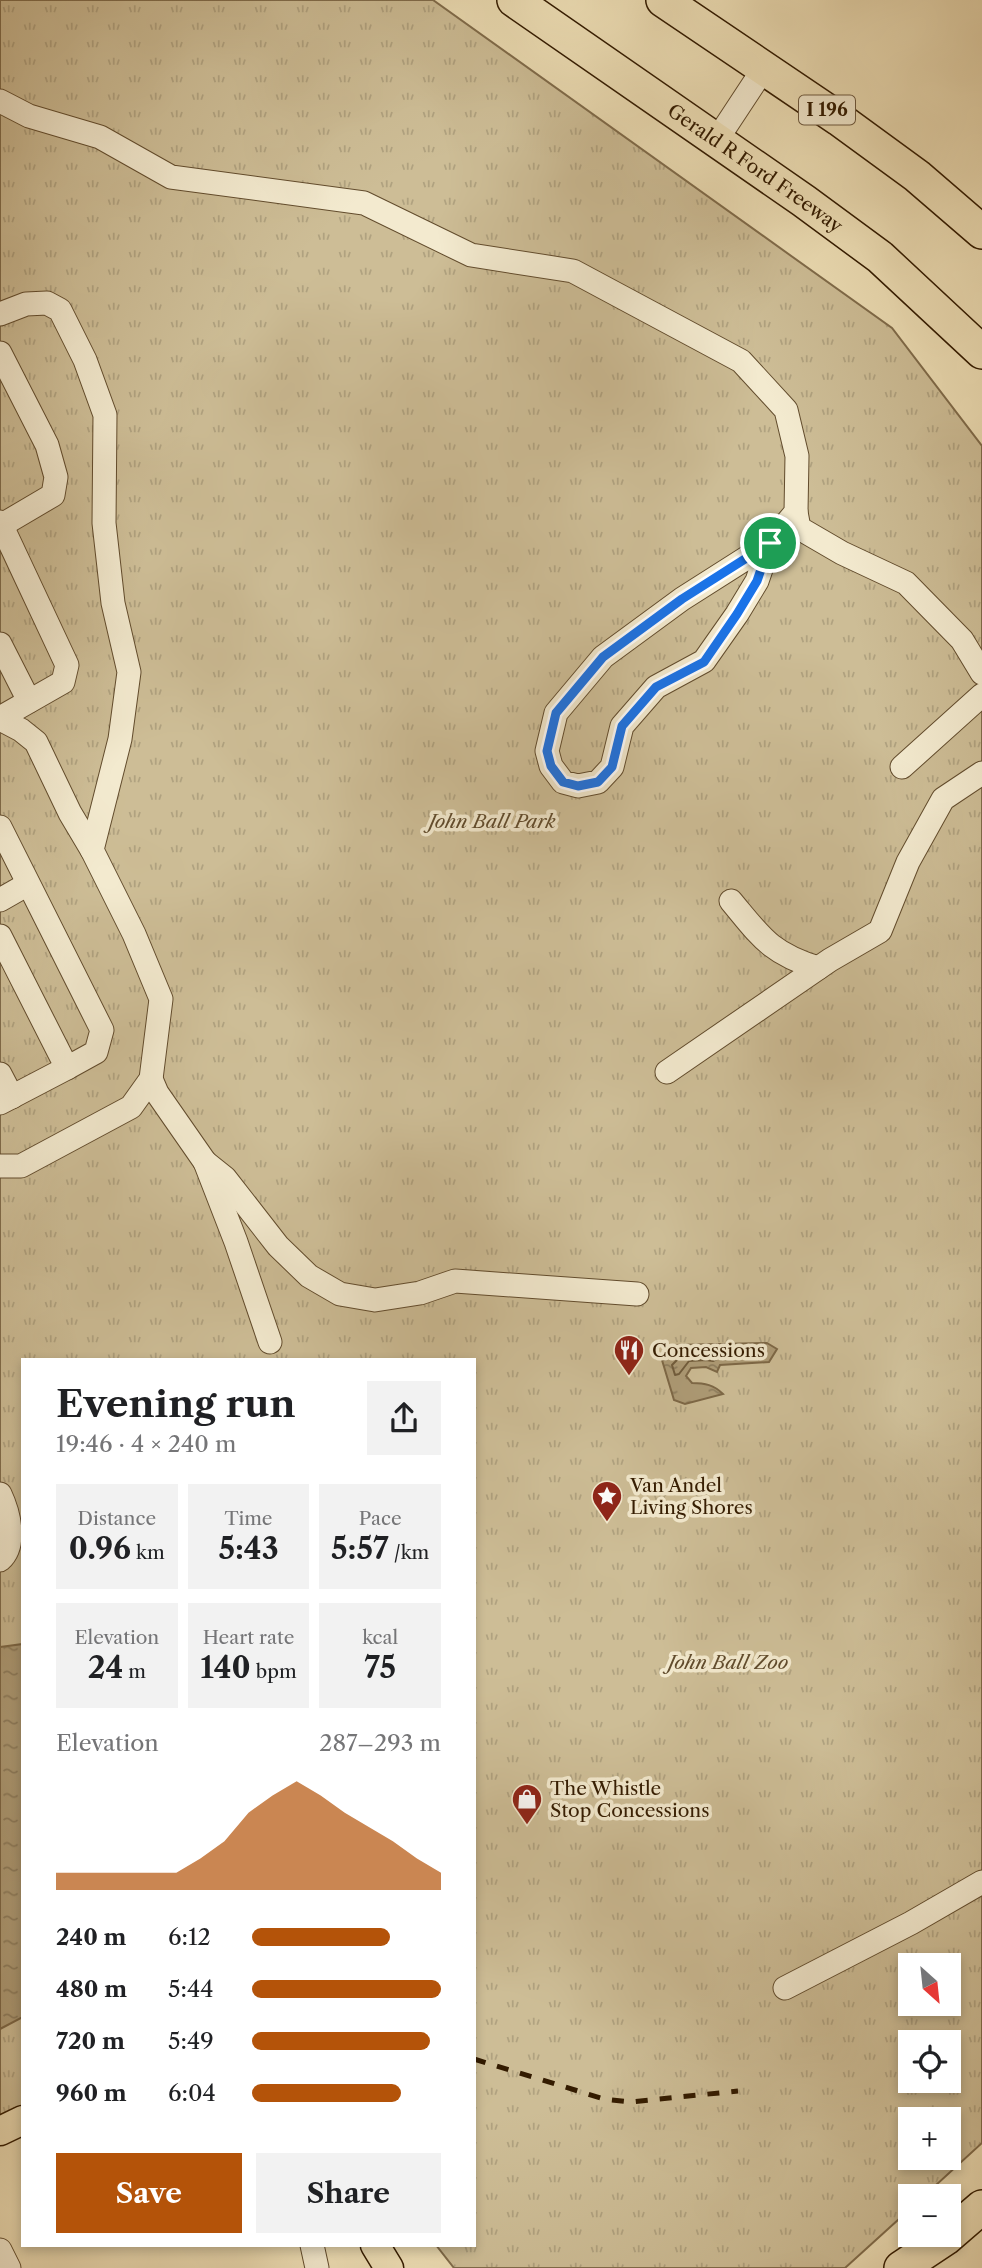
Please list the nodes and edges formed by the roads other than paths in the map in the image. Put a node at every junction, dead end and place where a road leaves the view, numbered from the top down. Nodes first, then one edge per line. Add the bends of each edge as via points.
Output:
1 (514, 0) edge
2 (663, 0) edge
3 (764, 68) junction
4 (0, 101) edge
5 (716, 141) junction
6 (982, 232) edge
7 (0, 314) edge
8 (982, 352) edge
9 (0, 353) edge
10 (796, 512) junction
11 (1, 523) edge
12 (770, 543) junction
13 (0, 644) edge
14 (982, 673) edge
15 (982, 695) edge
16 (29, 701) junction
17 (0, 718) edge
18 (902, 767) dead end
19 (982, 773) edge
20 (0, 828) edge
21 (92, 850) junction
22 (28, 884) junction
23 (0, 900) edge
24 (731, 901) dead end
25 (0, 936) edge
26 (818, 968) junction
27 (67, 1068) junction
28 (667, 1072) dead end
29 (0, 1074) edge
30 (151, 1080) junction
31 (6, 1100) edge
32 (205, 1162) junction
33 (0, 1166) edge
34 (637, 1294) dead end
35 (270, 1342) dead end
36 (0, 1494) edge
37 (0, 1560) edge
38 (982, 1882) edge
39 (785, 1988) dead end
40 (21, 2121) edge
41 (0, 2131) edge
42 (982, 2207) edge
43 (312, 2247) edge
44 (377, 2247) edge
45 (0, 2250) edge
46 (9, 2268) edge
47 (317, 2268) edge
48 (389, 2268) edge
49 (901, 2268) edge

1 - 5 highway, Gerald R Ford Freeway
2 - 3 highway, I 196
3 - 5 street
3 - 6 highway, I 196 via 918,176
4 - 10 street via 29,116 100,137 171,177 364,202 471,255 573,271 741,361 786,410 797,456
5 - 8 highway, Gerald R Ford Freeway via 880,257
7 - 21 street via 26,304 47,303 60,310 105,415 104,523 113,603 129,672 120,738
9 - 11 street via 47,445 56,477 53,495
10 - 12 street
10 - 14 street via 799,528 905,583 962,640
11 - 16 street via 66,664 63,682
12 - 12 street via 603,657 556,713 547,751 563,782 578,786 598,782 612,767 622,726 656,687 704,662 757,581
13 - 16 street
15 - 18 street
16 - 17 street
17 - 21 street via 36,742
19 - 26 street via 943,799 908,862 880,931
20 - 22 street
21 - 30 street via 161,999
22 - 23 street
22 - 27 street via 102,1030 96,1052
24 - 26 street via 766,944
25 - 27 street
26 - 28 street
27 - 31 street
29 - 31 street
30 - 32 street
30 - 33 street via 131,1107 21,1166
32 - 34 street via 225,1178 309,1276 340,1294 375,1300 420,1293 455,1281
32 - 35 street
36 - 37 street via 10,1532 7,1554
38 - 39 street
40 - 41 main road
42 - 49 highway
43 - 47 street
44 - 48 main road
45 - 46 street

